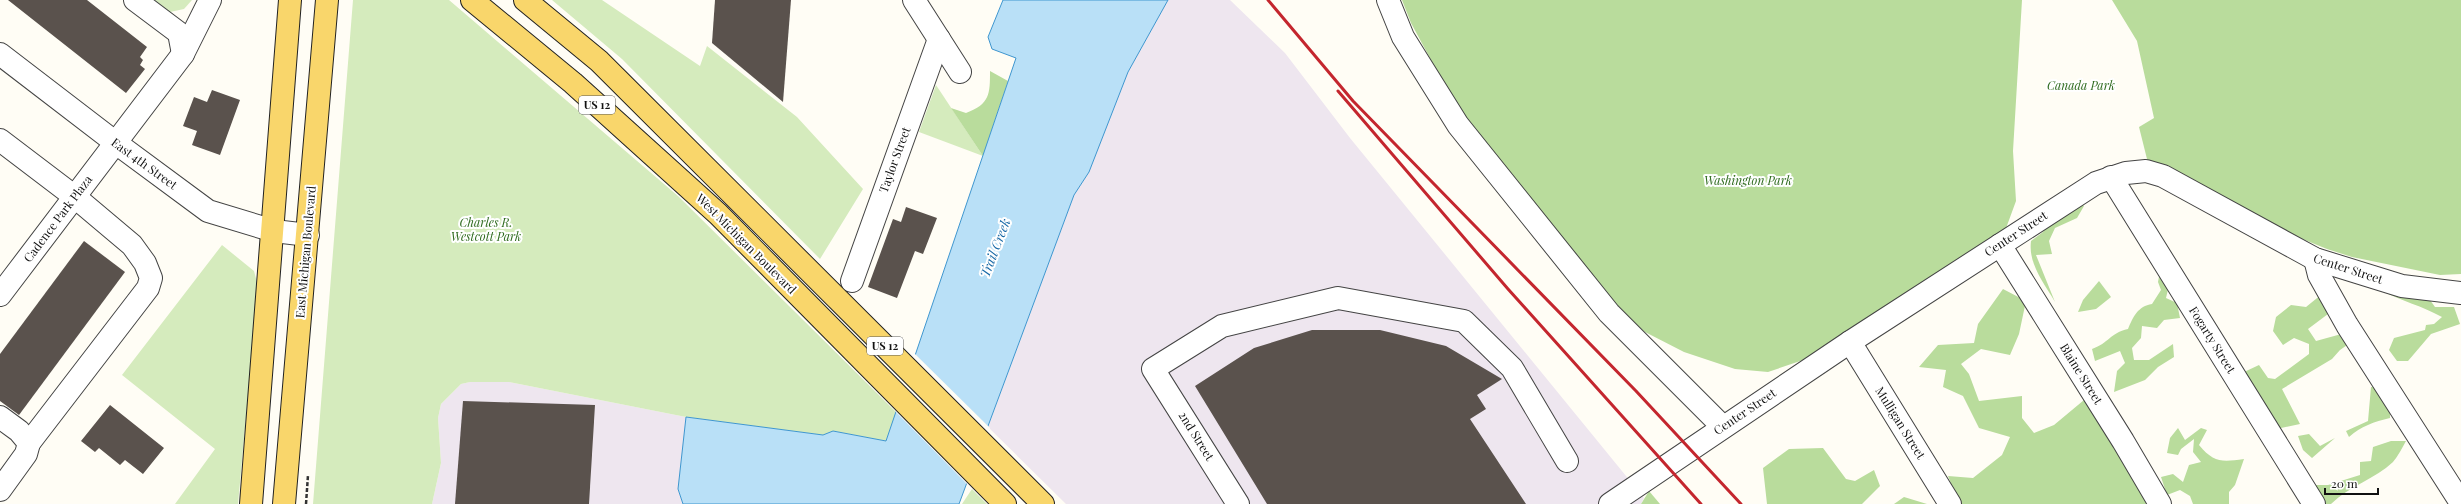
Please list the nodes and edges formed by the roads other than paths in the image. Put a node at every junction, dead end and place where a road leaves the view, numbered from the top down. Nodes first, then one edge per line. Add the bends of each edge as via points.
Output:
1 (135, 0) edge
2 (210, 0) edge
3 (290, 0) edge
4 (327, 0) edge
5 (472, 0) edge
6 (525, 0) edge
7 (1388, 0) edge
8 (920, 4) edge
9 (939, 39) junction
10 (0, 54) edge
11 (184, 54) junction
12 (960, 72) dead end
13 (0, 140) edge
14 (116, 144) junction
15 (2111, 177) junction
16 (75, 197) junction
17 (274, 231) junction
18 (308, 235) junction
19 (2000, 245) junction
20 (2316, 259) junction
21 (4, 280) edge
22 (852, 281) dead end
23 (2461, 293) edge
24 (1850, 342) junction
25 (0, 417) edge
26 (1722, 426) junction
27 (28, 442) junction
28 (1567, 461) dead end
29 (0, 490) edge
30 (0, 498) edge
31 (2461, 503) edge
32 (8, 504) edge
33 (251, 504) edge
34 (284, 504) edge
35 (1005, 504) edge
36 (1043, 504) edge
37 (1238, 504) edge
38 (1610, 504) edge
39 (1950, 504) edge
40 (2160, 504) edge
41 (2314, 504) edge

1 - 11 street via 179,33
2 - 11 street, Cadence Park Plaza
3 - 17 main road
4 - 18 main road, East Michigan Boulevard
5 - 35 main road, West Michigan Boulevard / US 12 via 573,83 718,214
6 - 36 main road, US 12 via 599,61
7 - 26 street via 1403,37 1458,125 1609,313
8 - 9 street
9 - 12 street
9 - 22 street, Taylor Street
10 - 14 street, East 4th Street
11 - 14 street, Cadence Park Plaza
13 - 16 street
14 - 16 street, Cadence Park Plaza
14 - 17 street, East 4th Street via 208,211
15 - 19 street, Center Street via 2096,183
15 - 20 street, Center Street via 2146,172 2163,176
15 - 41 street, Fogarty Street
16 - 21 street, Cadence Park Plaza
16 - 27 street via 132,245 145,262 151,278 148,288
17 - 18 street, East 4th Street
17 - 33 main road
18 - 34 main road, East Michigan Boulevard
19 - 24 street, Center Street
19 - 40 street, Blaine Street
20 - 23 street, Center Street via 2402,286
20 - 31 street via 2319,275 2347,325
24 - 26 street, Center Street
24 - 39 street, Mulligan Street
25 - 27 street via 19,431
26 - 38 street, Center Street via 1669,466
27 - 29 street via 26,454
28 - 37 street, 2nd Street via 1512,368 1464,321 1338,298 1222,326 1153,369
30 - 32 street

